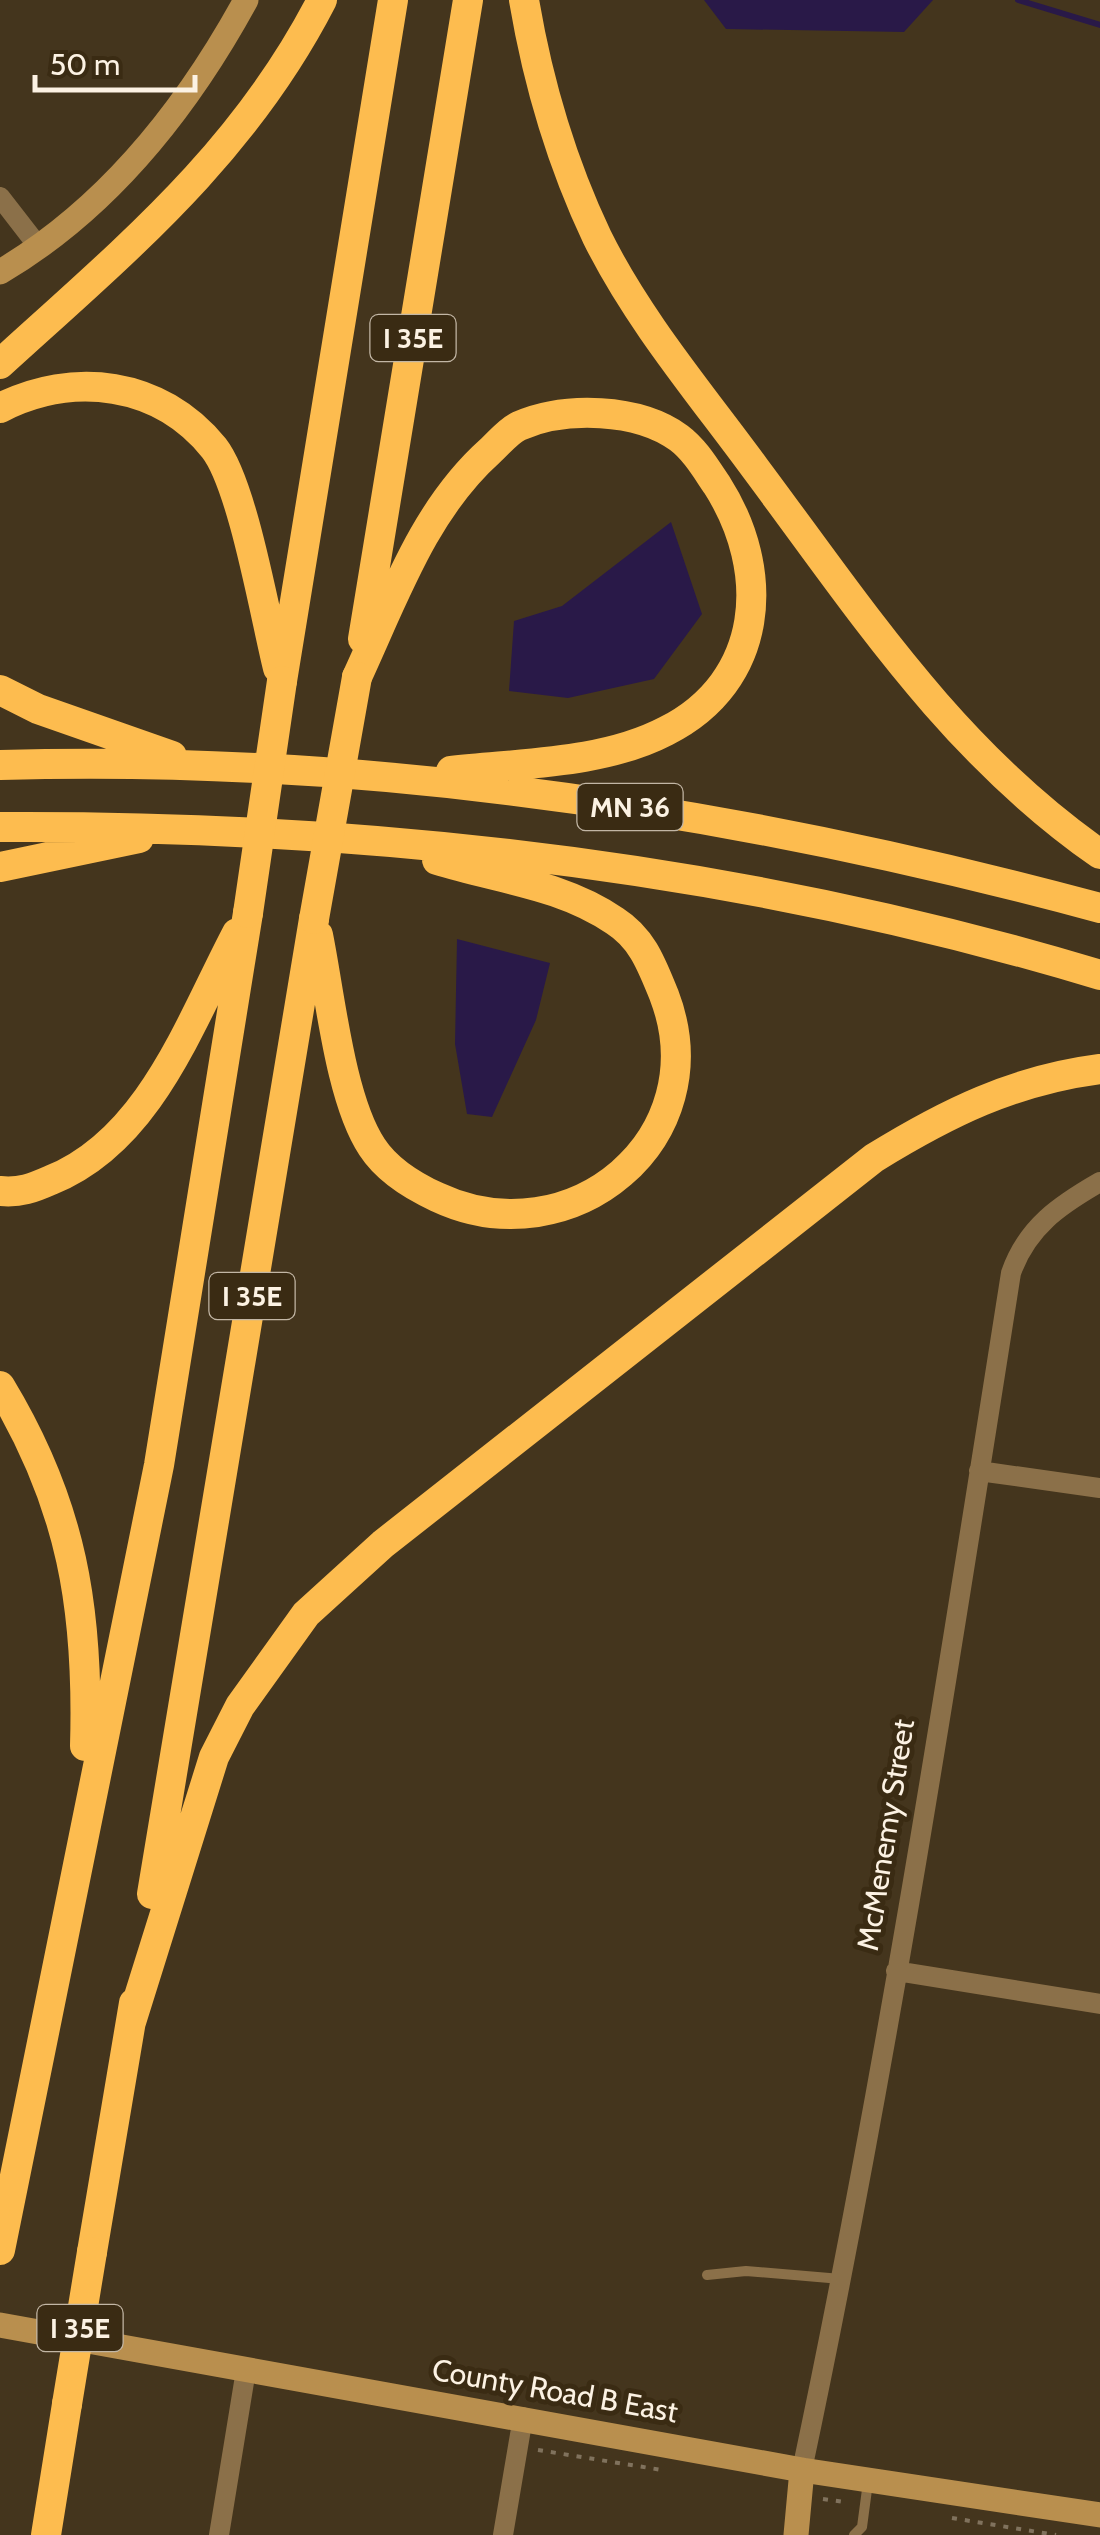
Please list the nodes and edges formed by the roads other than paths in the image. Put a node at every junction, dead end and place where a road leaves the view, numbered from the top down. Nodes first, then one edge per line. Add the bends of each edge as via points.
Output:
1 (246, 0) edge
2 (322, 0) edge
3 (393, 0) edge
4 (468, 0) edge
5 (524, 0) edge
6 (0, 197) edge
7 (38, 246) junction
8 (0, 272) edge
9 (0, 364) edge
10 (0, 408) edge
11 (281, 673) junction
12 (357, 676) junction
13 (0, 690) edge
14 (194, 763) junction
15 (0, 765) edge
16 (403, 777) junction
17 (0, 826) edge
18 (182, 828) junction
19 (372, 840) junction
20 (1100, 854) edge
21 (0, 867) edge
22 (1100, 908) edge
23 (245, 922) junction
24 (315, 927) junction
25 (1100, 975) edge
26 (1100, 1069) edge
27 (1100, 1182) edge
28 (0, 1191) edge
29 (0, 1386) edge
30 (979, 1471) junction
31 (1100, 1488) edge
32 (83, 1834) junction
33 (896, 1971) junction
34 (1100, 2004) edge
35 (131, 2022) junction
36 (1, 2244) edge
37 (707, 2276) dead end
38 (842, 2279) junction
39 (0, 2325) edge
40 (246, 2370) junction
41 (523, 2417) junction
42 (802, 2470) junction
43 (868, 2481) junction
44 (1100, 2515) edge
45 (46, 2535) edge
46 (219, 2535) edge
47 (504, 2535) edge
48 (796, 2535) edge
49 (854, 2535) edge

1 - 7 street via 125,176
2 - 9 highway via 276,78 203,175
3 - 11 highway, I 35E
4 - 12 highway, I 35E
5 - 20 highway via 546,105 572,182 650,324 957,733
6 - 7 street
7 - 8 street
10 - 11 highway via 32,392 109,384 176,416 214,449 238,498
11 - 23 highway, I 35E, bridge
12 - 16 highway via 428,526 461,477 517,427 562,416 633,417 678,438 701,460 740,527 754,603 740,652 713,698 667,731 626,746
12 - 24 highway, I 35E, bridge
13 - 14 highway
14 - 15 highway, MN 36
14 - 16 highway, MN 36
16 - 22 highway, MN 36 via 752,828
17 - 18 highway, MN 36
18 - 19 highway, MN 36
18 - 21 highway
19 - 24 highway via 584,903 618,922 646,950 676,1037 675,1076 655,1133 630,1168 602,1191 529,1216 482,1214 410,1184 372,1149 352,1104
19 - 25 highway, MN 36 via 702,881 865,914
23 - 28 highway via 128,1127 84,1166 19,1193
23 - 32 highway, I 35E via 158,1465
24 - 35 highway, I 35E
26 - 35 highway via 950,1112 874,1158 333,1588 271,1658 214,1756
27 - 30 street, McMenemy Street via 1060,1206 1019,1249
29 - 32 highway via 48,1476 79,1582 87,1669
30 - 31 street
30 - 33 street, McMenemy Street
32 - 36 highway, I 35E
33 - 34 street
33 - 38 street, McMenemy Street
35 - 45 highway, I 35E, bridge
37 - 38 lane
38 - 42 street, McMenemy Street
39 - 40 street, County Road B East
40 - 41 street, County Road B East
40 - 46 street
41 - 42 street, County Road B East
41 - 47 street
42 - 43 street, County Road B East
42 - 48 street, McMenemy Street
43 - 44 street, County Road B East
43 - 49 lane via 862,2527

